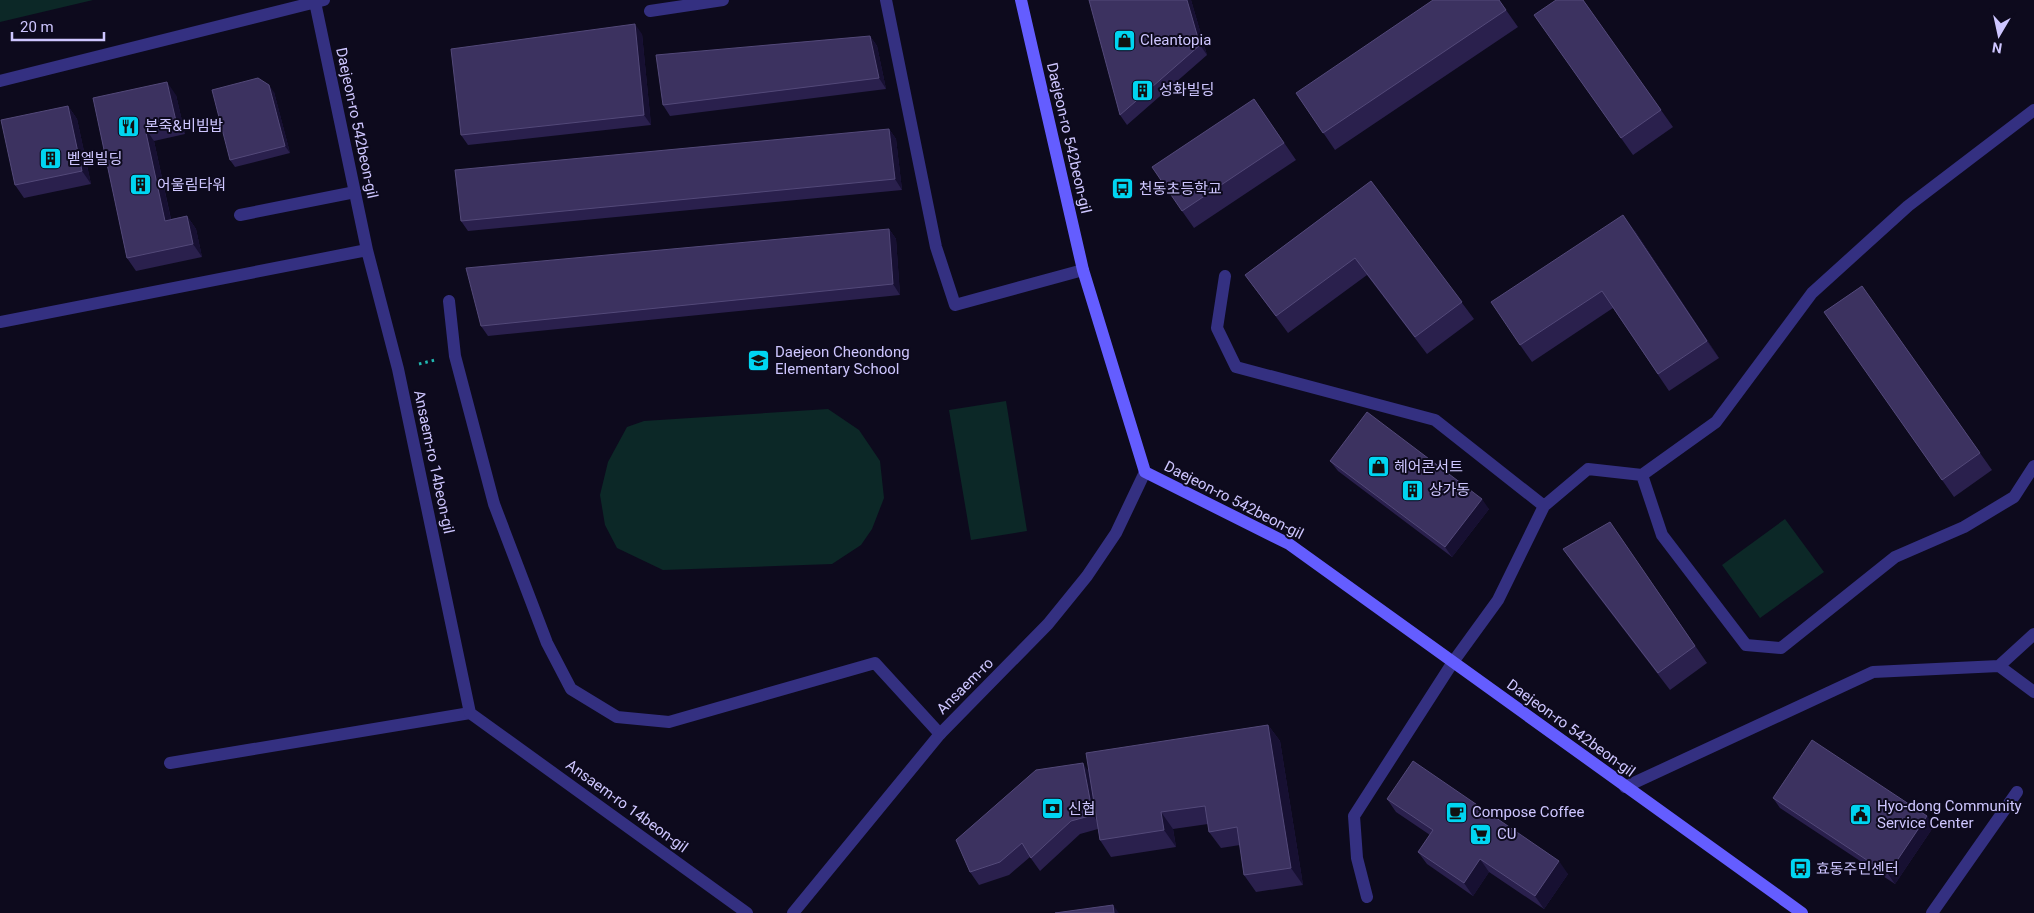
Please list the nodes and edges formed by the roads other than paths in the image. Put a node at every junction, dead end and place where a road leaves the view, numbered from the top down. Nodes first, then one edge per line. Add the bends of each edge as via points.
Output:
1 (723, 0) edge
2 (886, 0) edge
3 (1021, 0) edge
4 (319, 1) edge
5 (650, 11) dead end
6 (0, 81) edge
7 (2034, 110) edge
8 (355, 192) junction
9 (240, 215) dead end
10 (367, 250) junction
11 (1083, 270) junction
12 (1225, 276) dead end
13 (449, 301) dead end
14 (0, 322) edge
15 (2034, 466) edge
16 (1146, 472) junction
17 (1642, 476) junction
18 (1544, 506) junction
19 (2034, 634) edge
20 (1453, 662) junction
21 (1999, 666) junction
22 (2034, 692) edge
23 (470, 713) junction
24 (940, 734) junction
25 (170, 763) dead end
26 (1625, 787) junction
27 (2017, 792) dead end
28 (1367, 898) dead end
29 (747, 913) edge
30 (793, 913) edge
31 (1802, 913) edge
32 (1932, 913) edge

1 - 5 street
2 - 11 street via 936,247 955,305
3 - 11 main road, Daejeon-ro 542beon-gil
4 - 6 street, Daejeon-ro 542beon-gil
4 - 8 street, Daejeon-ro 542beon-gil
7 - 17 street via 1908,206 1812,293 1716,422
8 - 9 street
8 - 10 street, Daejeon-ro 542beon-gil
10 - 14 street
10 - 23 street, Ansaem-ro 14beon-gil via 398,369
11 - 16 main road, Daejeon-ro 542beon-gil
12 - 18 street via 1217,328 1236,367 1435,420
13 - 24 street via 455,356 494,504 547,643 572,689 616,717 669,722 875,663
15 - 17 street via 2014,497 1964,528 1895,557 1781,648 1746,645 1662,535
16 - 20 main road, Daejeon-ro 542beon-gil via 1289,544
16 - 24 street, Ansaem-ro via 1116,533 1087,576 1048,624
17 - 18 street via 1588,470
18 - 20 street via 1498,600
19 - 21 street
20 - 26 main road, Daejeon-ro 542beon-gil
20 - 28 street via 1354,816 1357,858
21 - 22 street
21 - 26 street via 1873,672
23 - 25 street
23 - 29 street, Ansaem-ro 14beon-gil
24 - 30 street, Ansaem-ro
26 - 31 main road, Daejeon-ro 542beon-gil
27 - 32 street

